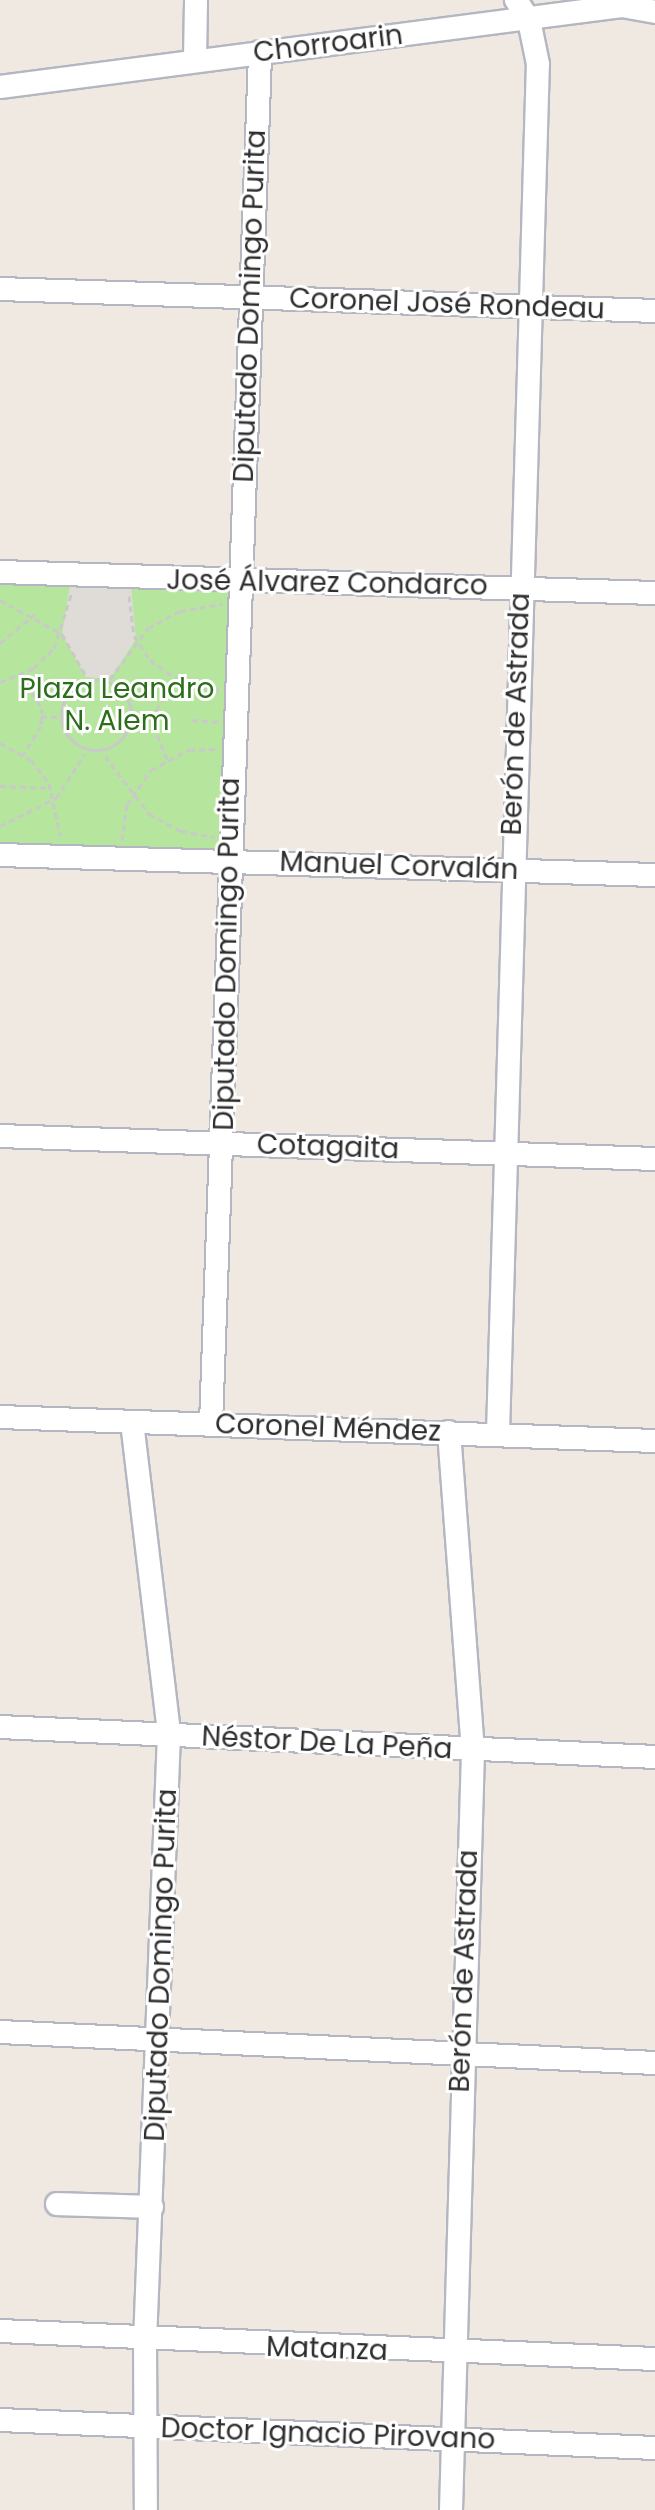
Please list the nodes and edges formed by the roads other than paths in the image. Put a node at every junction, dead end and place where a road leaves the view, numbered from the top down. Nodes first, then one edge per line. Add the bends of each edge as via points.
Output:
1 (196, 0) edge
2 (516, 0) edge
3 (655, 12) edge
4 (529, 20) junction
5 (260, 52) junction
6 (195, 59) junction
7 (0, 87) edge
8 (0, 289) edge
9 (249, 297) junction
10 (530, 307) junction
11 (655, 311) edge
12 (0, 572) edge
13 (238, 582) junction
14 (522, 587) junction
15 (655, 593) edge
16 (0, 855) edge
17 (229, 861) junction
18 (510, 869) junction
19 (655, 875) edge
20 (0, 1136) edge
21 (223, 1144) junction
22 (504, 1153) junction
23 (655, 1159) edge
24 (0, 1417) edge
25 (132, 1422) junction
26 (211, 1424) junction
27 (449, 1432) junction
28 (498, 1433) junction
29 (655, 1441) edge
30 (0, 1727) edge
31 (169, 1734) junction
32 (473, 1751) junction
33 (655, 1757) edge
34 (0, 2032) edge
35 (159, 2040) junction
36 (460, 2055) junction
37 (655, 2063) edge
38 (57, 2204) dead end
39 (152, 2207) junction
40 (0, 2331) edge
41 (145, 2342) junction
42 (451, 2353) junction
43 (655, 2359) edge
44 (0, 2420) edge
45 (147, 2426) junction
46 (450, 2438) junction
47 (655, 2448) edge
48 (146, 2510) edge
49 (451, 2510) edge

1 - 6 street
2 - 4 street, Berón de Astrada
3 - 4 street, Chorroarin via 622,6
4 - 5 street, Chorroarin
4 - 10 street, Berón de Astrada via 538,64
5 - 6 street, Chorroarin
5 - 9 street, Diputado Domingo Purita
6 - 7 street, Chorroarin
8 - 9 street, Coronel José Rondeau
9 - 10 street, Coronel José Rondeau
9 - 13 street, Diputado Domingo Purita
10 - 11 street, Coronel José Rondeau
10 - 14 street, Berón de Astrada
12 - 13 street, José Álvarez Condarco
13 - 14 street, José Álvarez Condarco
13 - 17 street, Diputado Domingo Purita
14 - 15 street, José Álvarez Condarco
14 - 18 street, Berón de Astrada
16 - 17 street, Manuel Corvalán
17 - 18 street, Manuel Corvalán
17 - 21 street, Diputado Domingo Purita
18 - 19 street, Manuel Corvalán
18 - 22 street, Berón de Astrada
20 - 21 street, Cotagaita
21 - 22 street, Cotagaita
21 - 26 street, Diputado Domingo Purita
22 - 23 street, Cotagaita
22 - 28 street, Berón de Astrada
24 - 25 street, Coronel Méndez
25 - 26 street, Coronel Méndez
25 - 31 street, Diputado Domingo Purita
26 - 27 street, Coronel Méndez
27 - 28 street, Coronel Méndez
27 - 32 street, Berón de Astrada
28 - 29 street, Coronel Méndez
30 - 31 street, Néstor De La Peña
31 - 32 street, Néstor De La Peña
31 - 35 street, Diputado Domingo Purita
32 - 33 street, Néstor De La Peña
32 - 36 street, Berón de Astrada
34 - 35 street
35 - 36 street
35 - 39 street, Diputado Domingo Purita
36 - 37 street
36 - 42 street, Berón de Astrada
38 - 39 street
39 - 41 street, Diputado Domingo Purita
40 - 41 street, Matanza
41 - 42 street, Matanza
41 - 45 street, Diputado Domingo Purita
42 - 43 street, Matanza
42 - 46 street, Berón de Astrada
44 - 45 street, Doctor Ignacio Pirovano
45 - 46 street, Doctor Ignacio Pirovano
45 - 48 street, Diputado Domingo Purita
46 - 47 street, Doctor Ignacio Pirovano
46 - 49 street, Berón de Astrada

